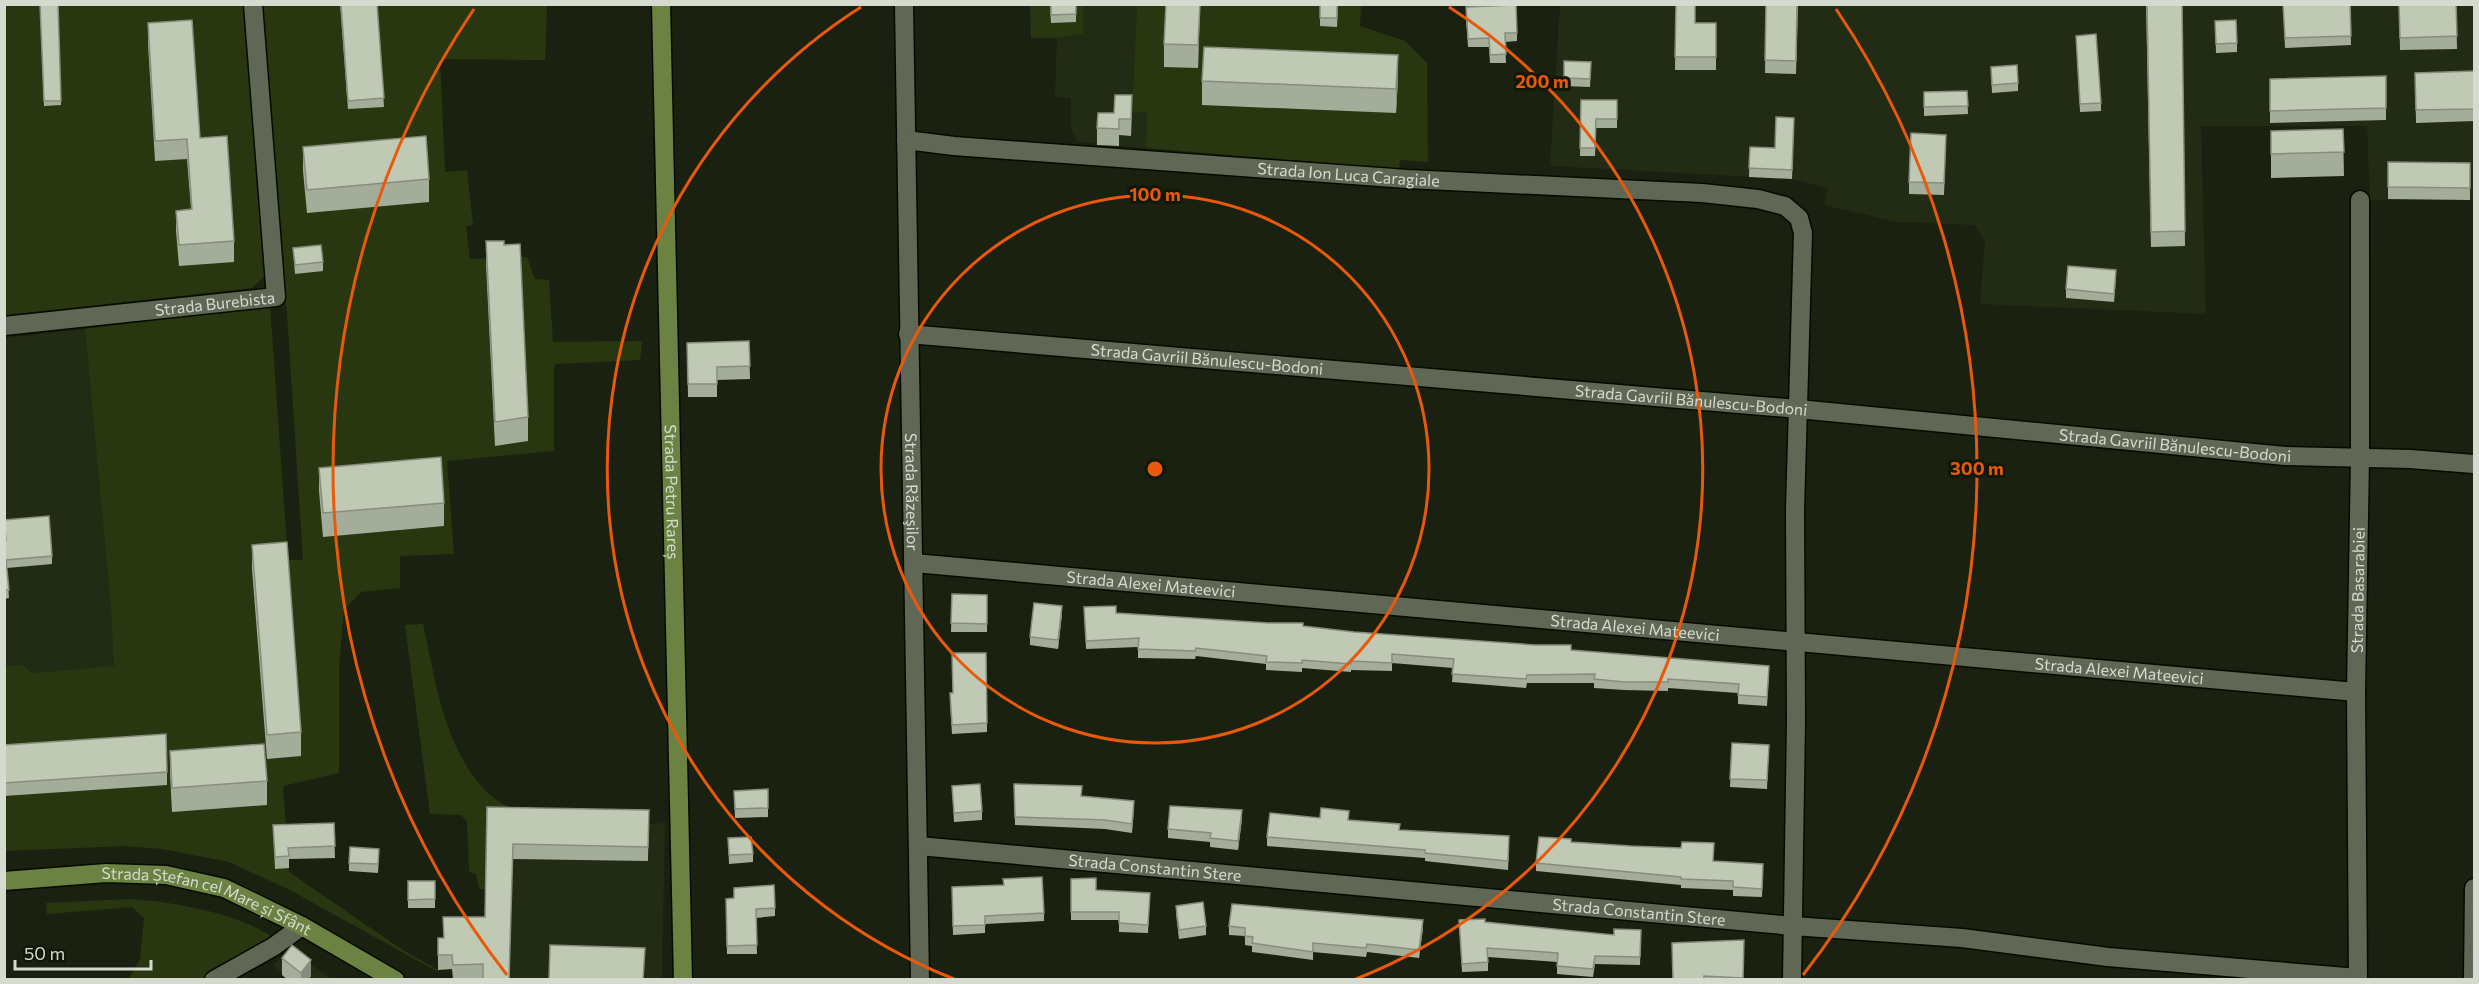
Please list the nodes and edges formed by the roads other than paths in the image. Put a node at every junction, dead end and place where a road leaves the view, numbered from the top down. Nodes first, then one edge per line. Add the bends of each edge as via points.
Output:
1 (253, 4) edge
2 (661, 4) edge
3 (904, 4) edge
4 (906, 140) junction
5 (2360, 200) dead end
6 (4, 326) edge
7 (908, 334) junction
8 (1798, 409) junction
9 (2360, 458) junction
10 (2475, 464) edge
11 (914, 563) junction
12 (1796, 640) junction
13 (2356, 692) junction
14 (919, 846) junction
15 (4, 881) edge
16 (2475, 888) edge
17 (302, 926) junction
18 (1793, 926) junction
19 (2358, 979) edge
20 (214, 980) edge
21 (395, 980) edge
22 (683, 980) edge
23 (920, 980) edge
24 (1792, 980) edge
25 (2473, 980) edge

1 - 6 street, Strada Burebista via 276,297
2 - 22 main road, Strada Petru Rareș
3 - 4 street, Strada Răzeşilor
4 - 7 street, Strada Răzeşilor
4 - 8 street, Strada Ion Luca Caragiale via 1396,178 1702,193 1770,201 1790,208 1799,218 1803,233
5 - 9 street, Strada Basarabiei
7 - 8 street, Strada Gavriil Bănulescu-Bodoni
7 - 11 street, Strada Răzeşilor
8 - 9 street, Strada Gavriil Bănulescu-Bodoni via 2285,456
8 - 12 street
9 - 10 street, Strada Gavriil Bănulescu-Bodoni
9 - 13 street, Strada Basarabiei
11 - 12 street, Strada Alexei Mateevici
11 - 14 street, Strada Răzeşilor
12 - 13 street, Strada Alexei Mateevici
12 - 18 street
13 - 19 street, Strada Basarabiei
14 - 18 street, Strada Constantin Stere
14 - 23 street, Strada Răzeşilor
15 - 17 main road, Strada Ștefan cel Mare și Sfânt via 106,873 166,875 224,888
16 - 25 street
17 - 20 street
17 - 21 main road, Strada Ștefan cel Mare și Sfânt
18 - 19 street, Strada Constantin Stere via 1962,938 2108,957
18 - 24 street

